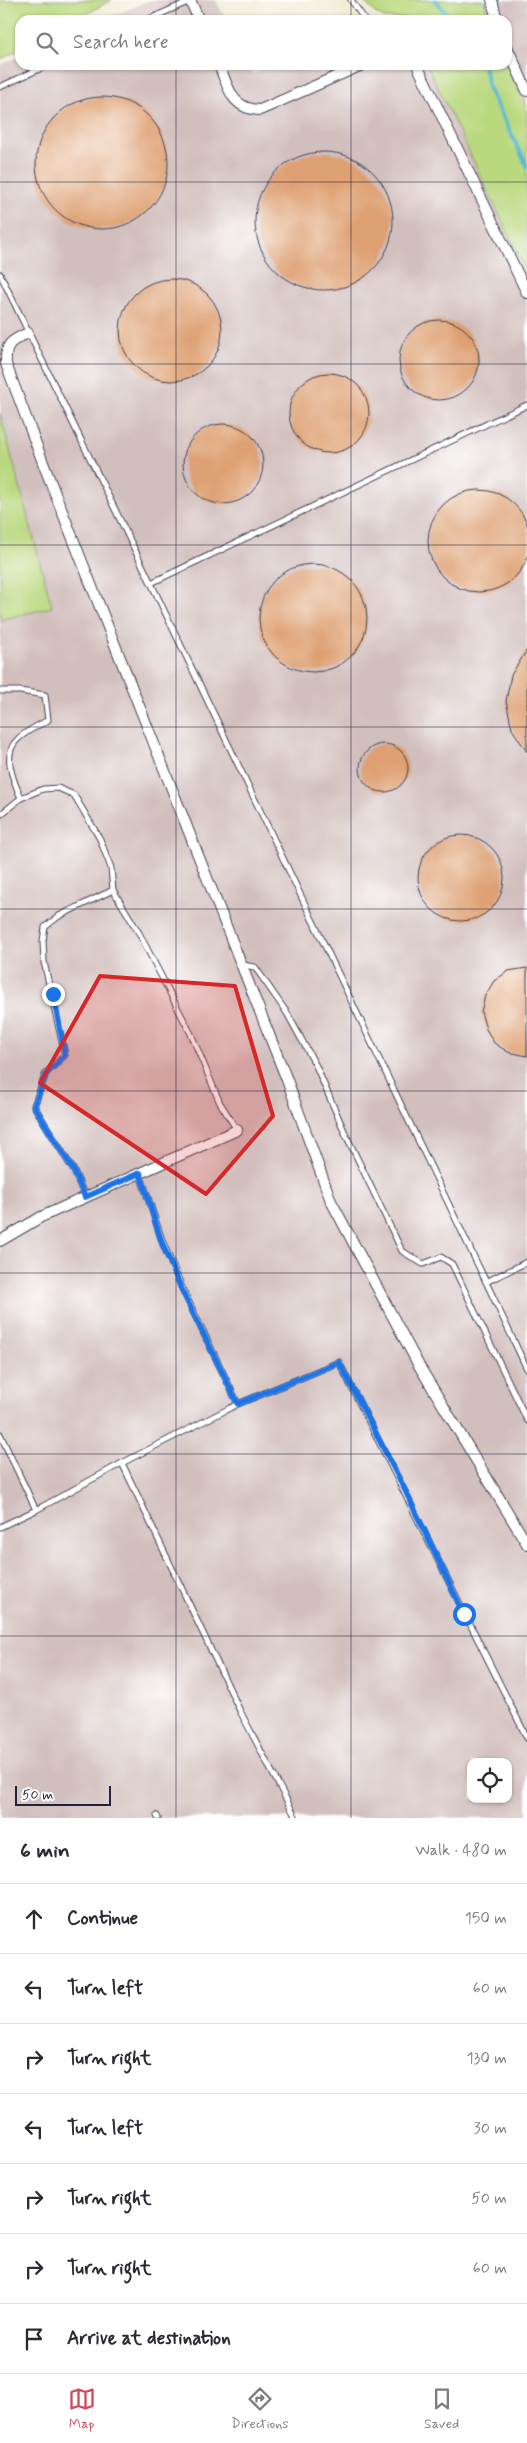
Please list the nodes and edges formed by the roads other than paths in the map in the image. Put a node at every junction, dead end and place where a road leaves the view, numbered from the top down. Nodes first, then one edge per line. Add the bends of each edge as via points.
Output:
1 (352, 0) edge
2 (492, 0) edge
3 (190, 1) edge
4 (158, 15) edge
5 (197, 15) edge
6 (362, 15) edge
7 (496, 15) edge
8 (512, 58) edge
9 (37, 70) edge
10 (221, 70) edge
11 (351, 70) edge
12 (419, 70) edge
13 (0, 87) edge
14 (527, 91) edge
15 (0, 274) edge
16 (527, 293) edge
17 (28, 333) junction
18 (527, 405) edge
19 (151, 583) junction
20 (0, 691) edge
21 (21, 798) junction
22 (0, 815) edge
23 (113, 890) junction
24 (241, 965) junction
25 (237, 1130) joint
26 (140, 1173) junction
27 (85, 1197) junction
28 (0, 1241) edge
29 (527, 1262) edge
30 (486, 1282) junction
31 (526, 1367) edge
32 (238, 1404) junction
33 (527, 1420) edge
34 (0, 1434) edge
35 (122, 1463) junction
36 (36, 1510) junction
37 (0, 1527) edge
38 (527, 1544) edge
39 (527, 1738) edge
40 (296, 1818) edge

1 - 6 lane
2 - 7 street
3 - 4 lane
3 - 5 street
8 - 14 street
9 - 13 lane
10 - 11 street via 236,102 247,109 260,110
12 - 16 street
15 - 17 lane
17 - 19 lane
17 - 24 street via 13,340 5,351 6,364
18 - 19 lane
19 - 30 lane
20 - 21 lane via 44,695 47,708 48,720 16,740 10,757 9,768
21 - 22 lane
21 - 23 lane via 43,788 58,788 74,795 100,839 111,868
23 - 25 lane via 139,933 191,1034 220,1103
23 - 27 lane via 59,916 45,927 43,940 44,962 65,1055 46,1074 34,1106 74,1171
24 - 33 lane via 255,967 308,1051 402,1251 424,1264 441,1256 452,1264
24 - 38 street via 331,1201 418,1364
25 - 26 street
26 - 27 street
26 - 32 lane via 162,1243
27 - 28 street
29 - 30 lane
30 - 31 lane
32 - 35 lane
32 - 39 lane via 339,1362
34 - 36 lane
35 - 36 lane
35 - 40 lane via 240,1711
36 - 37 lane

